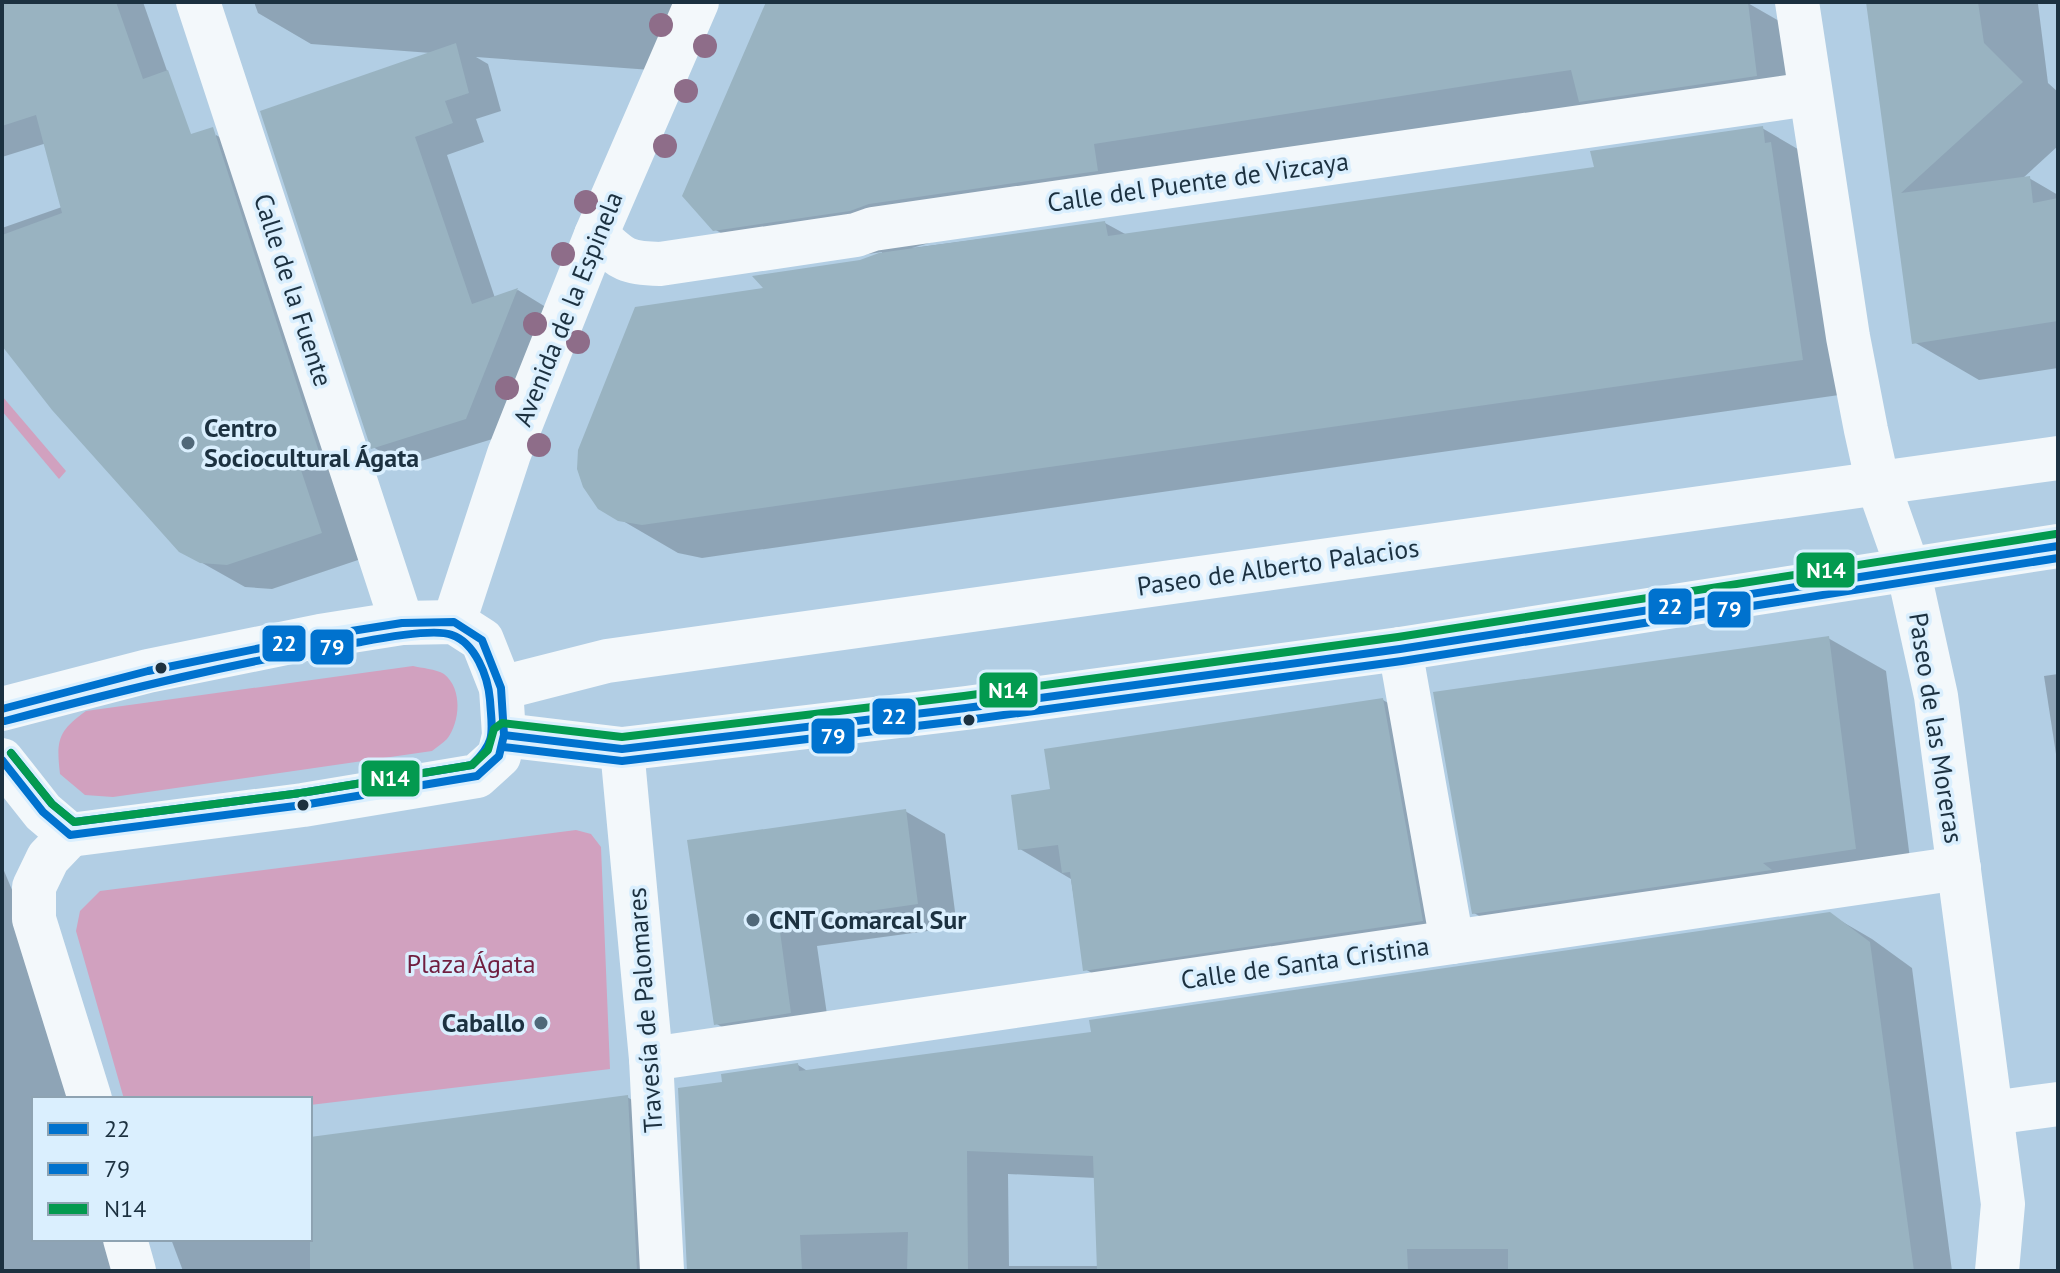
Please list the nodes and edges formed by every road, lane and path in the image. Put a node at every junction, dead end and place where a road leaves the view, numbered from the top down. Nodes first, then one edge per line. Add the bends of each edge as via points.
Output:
1 (198, 2) edge
2 (697, 2) edge
3 (1797, 2) edge
4 (1809, 94) junction
5 (596, 235) junction
6 (2058, 458) edge
7 (1878, 484) junction
8 (2058, 546) edge
9 (1908, 569) junction
10 (454, 622) junction
11 (402, 623) junction
12 (1400, 649) junction
13 (501, 688) junction
14 (2, 709) edge
15 (504, 735) junction
16 (622, 749) junction
17 (2, 760) edge
18 (70, 835) junction
19 (1959, 868) junction
20 (1452, 942) junction
21 (651, 1059) junction
22 (89, 1097) edge
23 (2058, 1104) edge
24 (1992, 1113) junction
25 (126, 1241) edge
26 (134, 1271) edge
27 (662, 1271) edge
28 (1997, 1271) edge

1 - 11 street, Calle de la Fuente
2 - 5 street, Avenida de la Espinela
3 - 4 street, Paseo de las Moreras
4 - 5 street, Calle del Puente de Vizcaya via 660,264 632,263
4 - 7 street, Paseo de las Moreras
5 - 10 street, Avenida de la Espinela via 509,454
6 - 7 street, Paseo de Alberto Palacios
7 - 9 street, Paseo de las Moreras
7 - 13 street, Paseo de Alberto Palacios via 607,661
8 - 9 street
9 - 12 street
9 - 19 street, Paseo de las Moreras via 1936,696
10 - 11 street
10 - 13 street via 482,640
11 - 14 street via 148,671
12 - 16 street
12 - 20 street
13 - 15 street
15 - 16 street
15 - 18 street via 499,756 477,776
16 - 21 street, Travesía de Palomares
17 - 18 street via 43,812
18 - 22 street via 48,858 34,887 34,919
19 - 20 street, Calle de Santa Cristina
19 - 24 street, Paseo de las Moreras
20 - 21 street, Calle de Santa Cristina
21 - 27 street, Travesía de Palomares
23 - 24 street
24 - 28 street, Paseo de las Moreras via 2003,1204
25 - 26 street

